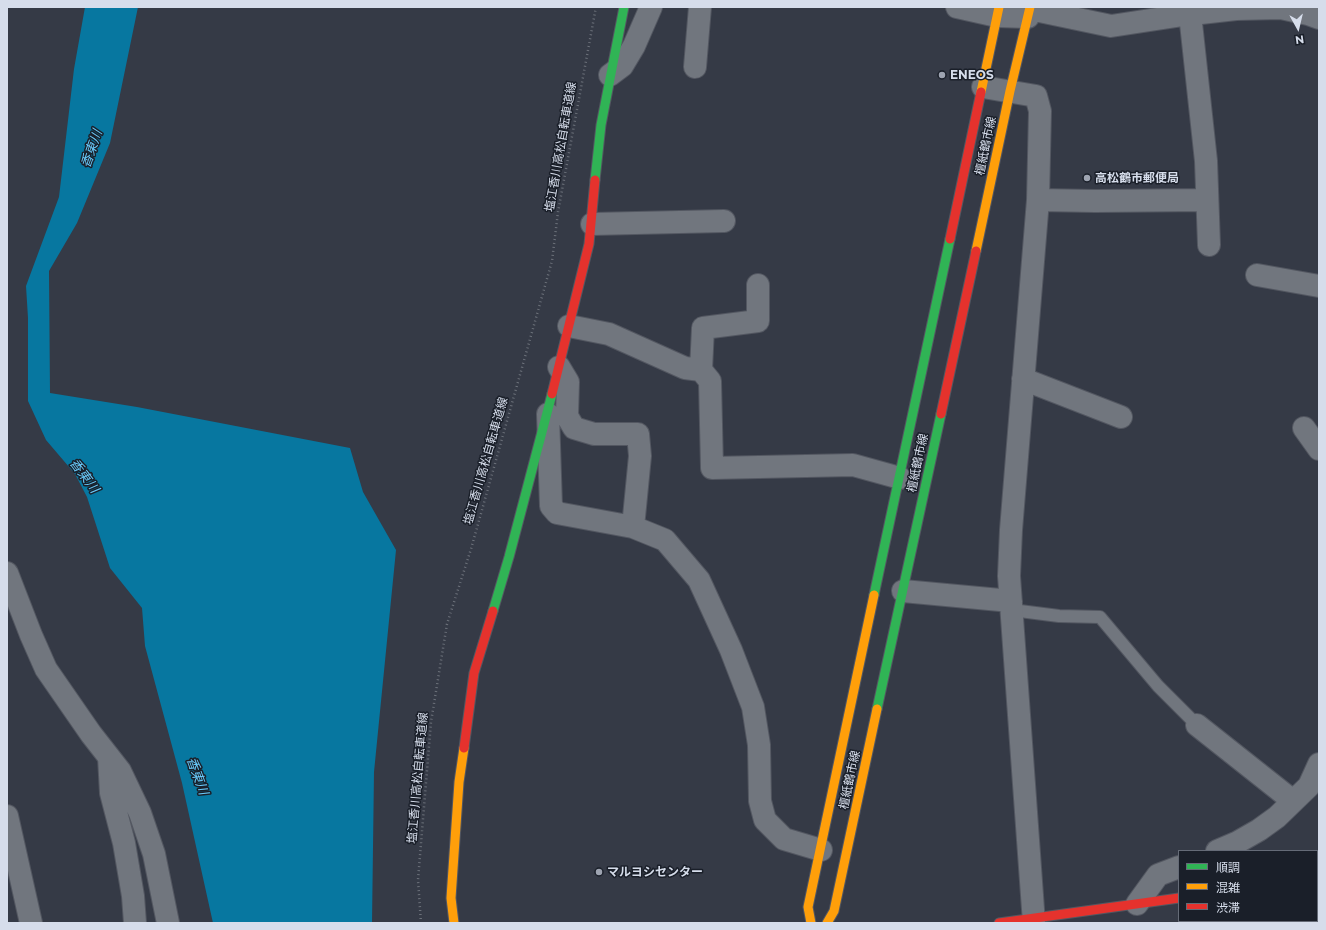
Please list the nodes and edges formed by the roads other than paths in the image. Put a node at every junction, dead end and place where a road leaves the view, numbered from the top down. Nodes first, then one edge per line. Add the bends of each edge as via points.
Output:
1 (624, 7) edge
2 (651, 7) edge
3 (700, 7) edge
4 (957, 7) edge
5 (998, 11) edge
6 (1029, 11) edge
7 (1058, 11) edge
8 (1312, 13) edge
9 (1190, 14) junction
10 (695, 68) dead end
11 (610, 76) junction
12 (983, 86) junction
13 (1010, 91) junction
14 (1038, 200) junction
15 (1207, 200) junction
16 (724, 221) dead end
17 (592, 224) junction
18 (1208, 245) dead end
19 (1257, 276) dead end
20 (758, 285) dead end
21 (1319, 286) edge
22 (569, 326) junction
23 (559, 367) junction
24 (701, 370) junction
25 (1023, 379) junction
26 (548, 410) junction
27 (1121, 417) dead end
28 (1304, 428) dead end
29 (1319, 449) edge
30 (900, 478) junction
31 (634, 527) junction
32 (7, 573) edge
33 (903, 591) junction
34 (1012, 606) junction
35 (1198, 725) joint
36 (109, 757) junction
37 (1319, 764) edge
38 (1293, 801) junction
39 (7, 816) edge
40 (820, 850) junction
41 (1219, 850) edge
42 (1178, 866) edge
43 (1178, 898) edge
44 (1137, 904) junction
45 (1034, 921) edge
46 (31, 923) edge
47 (135, 923) edge
48 (168, 923) edge
49 (454, 923) edge
50 (811, 923) edge
51 (827, 923) edge
52 (999, 923) edge

1 - 11 main road
2 - 11 street via 634,46 622,66
3 - 10 street
4 - 5 street
5 - 6 street via 1011,15
5 - 12 main road, 檀紙鶴市線
6 - 7 street
6 - 13 main road, 檀紙鶴市線
7 - 9 street via 1111,26
8 - 9 street via 1281,8
9 - 15 street via 1206,160
11 - 17 main road via 601,125
12 - 13 street
12 - 30 main road, 檀紙鶴市線
13 - 14 street via 1036,96 1040,111
13 - 33 main road, 檀紙鶴市線
14 - 15 street
14 - 25 street
15 - 18 street
16 - 17 street
17 - 22 main road via 590,244
19 - 21 street
20 - 24 street via 758,321 703,328
22 - 23 main road
22 - 24 street via 608,334 685,368
23 - 26 main road
23 - 31 street via 568,382 567,416 574,428 594,434 638,434 640,456
24 - 30 street via 710,381 712,468 853,465
25 - 27 street
25 - 34 street via 1011,530 1009,576
26 - 31 street via 551,506 557,513
26 - 49 main road via 474,673 459,782 451,898
28 - 29 street
30 - 40 main road, 檀紙鶴市線
31 - 40 street via 665,540 699,580 731,650 753,707 759,745 760,801 765,820 784,839
32 - 36 street via 46,669
33 - 34 street
33 - 51 main road, 檀紙鶴市線 via 834,912
34 - 35 lane via 1059,616 1100,617 1158,686
34 - 45 street
35 - 38 street
36 - 47 street via 111,793 124,843
36 - 48 street via 120,771 140,813 154,854
37 - 38 street via 1309,786
38 - 41 street via 1259,830
39 - 46 street
40 - 50 main road, 檀紙鶴市線 via 808,907
42 - 44 street via 1158,875
43 - 44 main road
44 - 45 main road
45 - 52 main road

